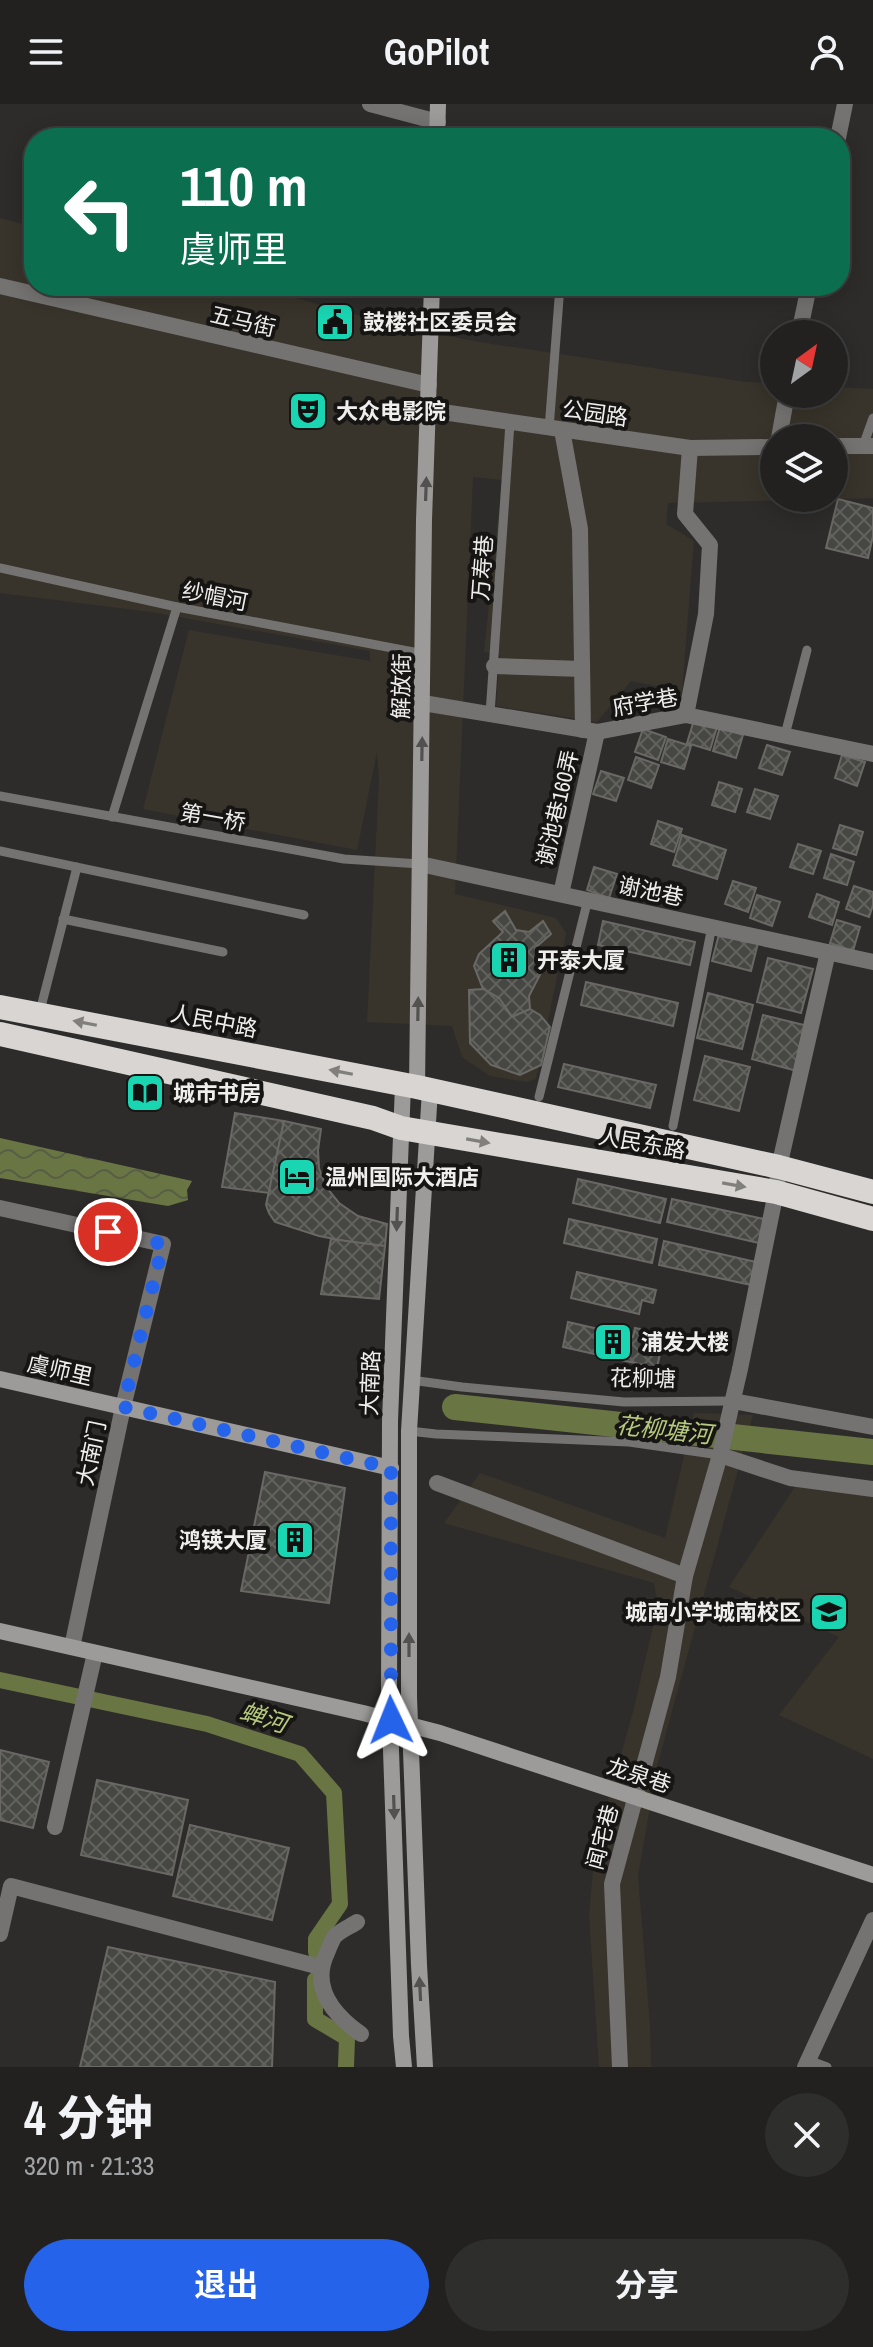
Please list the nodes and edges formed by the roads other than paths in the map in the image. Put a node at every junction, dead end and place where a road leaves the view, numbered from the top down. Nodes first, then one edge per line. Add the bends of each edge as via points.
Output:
1 (370, 104) edge
2 (438, 104) edge
3 (845, 104) edge
4 (432, 128) edge
5 (437, 128) edge
6 (840, 128) edge
7 (0, 286) edge
8 (24, 292) edge
9 (43, 296) edge
10 (432, 296) edge
11 (560, 296) edge
12 (807, 296) edge
13 (802, 320) edge
14 (429, 385) junction
15 (420, 410) junction
16 (873, 418) edge
17 (510, 423) junction
18 (555, 429) junction
19 (868, 446) edge
20 (760, 447) edge
21 (690, 448) junction
22 (0, 568) edge
23 (177, 607) junction
24 (807, 650) dead end
25 (424, 654) junction
26 (494, 666) junction
27 (582, 669) junction
28 (423, 703) junction
29 (490, 714) junction
30 (686, 715) junction
31 (590, 731) junction
32 (785, 735) junction
33 (873, 754) edge
34 (0, 796) edge
35 (112, 817) junction
36 (0, 851) edge
37 (420, 864) junction
38 (77, 867) junction
39 (561, 894) junction
40 (588, 899) junction
41 (304, 915) dead end
42 (63, 919) junction
43 (712, 926) junction
44 (223, 952) dead end
45 (828, 952) junction
46 (873, 962) edge
47 (0, 1007) edge
48 (39, 1014) junction
49 (0, 1034) edge
50 (417, 1087) junction
51 (539, 1097) dead end
52 (673, 1126) dead end
53 (401, 1128) junction
54 (427, 1133) junction
55 (779, 1167) junction
56 (776, 1192) junction
57 (873, 1192) edge
58 (0, 1208) edge
59 (873, 1219) edge
60 (0, 1379) edge
61 (411, 1380) junction
62 (733, 1401) junction
63 (123, 1407) junction
64 (409, 1426) junction
65 (873, 1427) edge
66 (720, 1455) junction
67 (391, 1468) junction
68 (437, 1483) dead end
69 (873, 1489) edge
70 (685, 1576) junction
71 (0, 1631) edge
72 (72, 1647) junction
73 (95, 1653) junction
74 (391, 1720) junction
75 (411, 1725) junction
76 (635, 1797) junction
77 (55, 1827) dead end
78 (873, 1875) edge
79 (873, 1920) edge
80 (357, 1922) dead end
81 (0, 1934) edge
82 (320, 1967) junction
83 (361, 2034) dead end
84 (806, 2064) edge
85 (404, 2067) edge
86 (425, 2067) edge
87 (620, 2067) edge
88 (827, 2067) edge

1 - 4 street
2 - 5 street
3 - 6 street
7 - 8 street, 五马街
9 - 14 street, 五马街
10 - 14 street, 解放街
11 - 18 lane
12 - 13 street
14 - 15 street, 解放街
15 - 17 street, 公园路
25 -> 15 street, 解放街
16 - 19 lane
17 - 18 street, 公园路
17 - 26 lane, 万寿巷
18 - 21 street, 公园路
18 - 27 street, 谢池巷160弄 via 580,529
20 - 21 street, 公园路
21 - 30 street via 685,514 710,545 706,614
22 - 23 lane, 纱帽河
23 - 25 lane, 纱帽河
23 - 35 lane
24 - 32 lane
25 - 28 street, 解放街
26 - 27 street
26 - 29 lane, 万寿巷
27 - 31 street, 谢池巷160弄
28 - 29 street, 府学巷
37 -> 28 street, 解放街
29 - 31 street, 府学巷
30 - 31 street, 府学巷
30 - 32 street, 府学巷
31 - 39 street, 谢池巷160弄
32 - 33 street, 府学巷
34 - 35 lane, 第一桥
35 - 37 lane, 第一桥 via 344,859
36 - 38 lane
37 - 39 street, 谢池巷
50 -> 37 street, 解放街
38 - 41 lane
38 - 42 lane
39 - 40 street, 谢池巷
40 - 43 street, 谢池巷
40 - 51 lane
42 - 44 lane
42 - 48 lane
43 - 45 street, 谢池巷
43 - 52 lane
45 - 46 street, 谢池巷
45 - 55 street, 闻宅巷
47 - 48 highway, 人民中路
50 -> 48 highway, 人民中路
49 - 53 highway
50 - 53 street, 大南路
50 - 54 street, 大南路
50 - 55 highway, 人民东路
53 - 54 highway, 人民东路
53 -> 67 street, 大南路
54 -> 56 highway, 人民东路
54 - 61 street, 大南路
55 - 56 street, 闻宅巷
55 - 57 highway, 人民东路
56 - 59 highway, 人民东路
56 - 62 street, 闻宅巷
58 - 63 street, 大南门 via 163,1244
60 - 63 street, 虞师里
61 - 62 lane, 花柳塘 via 624,1402
61 - 64 street, 大南路
62 - 65 street, 花柳塘
62 - 66 street, 闻宅巷
63 - 67 street, 虞师里
63 - 72 street, 大南门
64 - 66 lane via 436,1434 629,1442
75 -> 64 street, 大南路
66 - 69 street via 790,1478
66 - 70 street, 闻宅巷
67 - 74 street, 大南路
68 - 70 street
70 - 76 street, 闻宅巷 via 668,1677
71 - 72 street
72 - 73 street
73 - 74 street
73 - 77 street
74 - 75 street, 龙泉巷
74 -> 85 street, 大南路
75 - 76 street, 龙泉巷
86 -> 75 street, 大南路
76 - 78 street, 龙泉巷
76 - 87 street, 闻宅巷 via 612,1884
79 - 84 street
80 - 82 street via 335,1937
81 - 82 street via 11,1886
82 - 83 street via 322,1988 333,2011
84 - 88 lane

